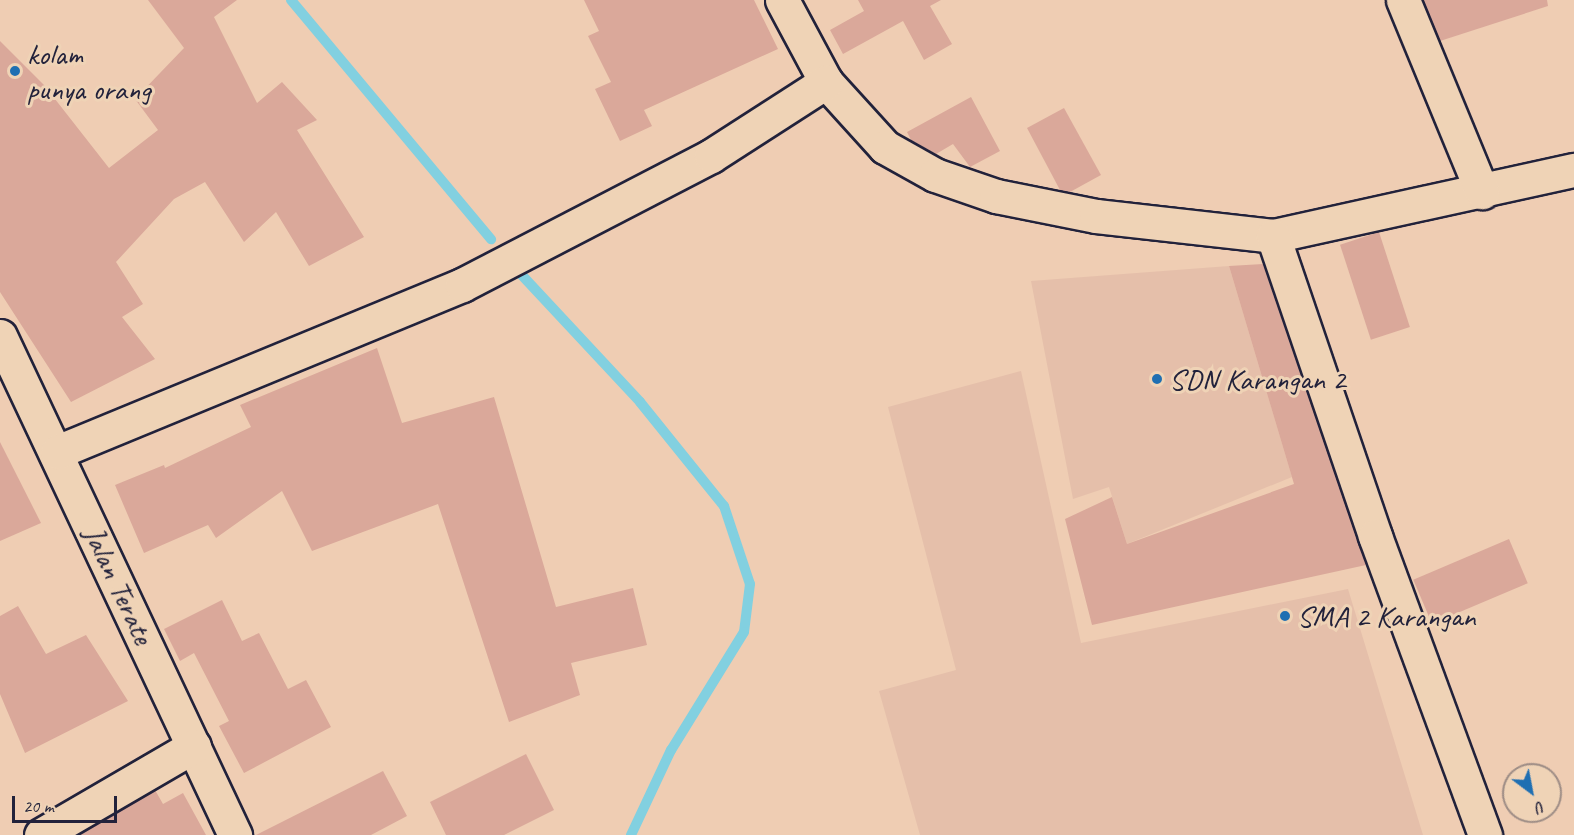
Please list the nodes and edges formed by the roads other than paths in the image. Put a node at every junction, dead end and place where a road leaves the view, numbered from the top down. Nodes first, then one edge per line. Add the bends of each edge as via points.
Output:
1 (782, 0) edge
2 (1403, 0) edge
3 (826, 82) junction
4 (1574, 170) edge
5 (1482, 192) junction
6 (1273, 236) junction
7 (0, 336) edge
8 (57, 452) junction
9 (194, 746) junction
10 (41, 835) edge
11 (235, 835) edge
12 (1485, 835) edge

1 - 3 street
2 - 5 street
3 - 6 street via 885,147 935,175 996,196 1096,216
3 - 8 street via 711,156 462,285
4 - 5 street
5 - 6 street
6 - 12 street via 1375,536
7 - 8 street, Jalan Terate
8 - 9 street, Jalan Terate
9 - 10 street
9 - 11 street, Jalan Terate

